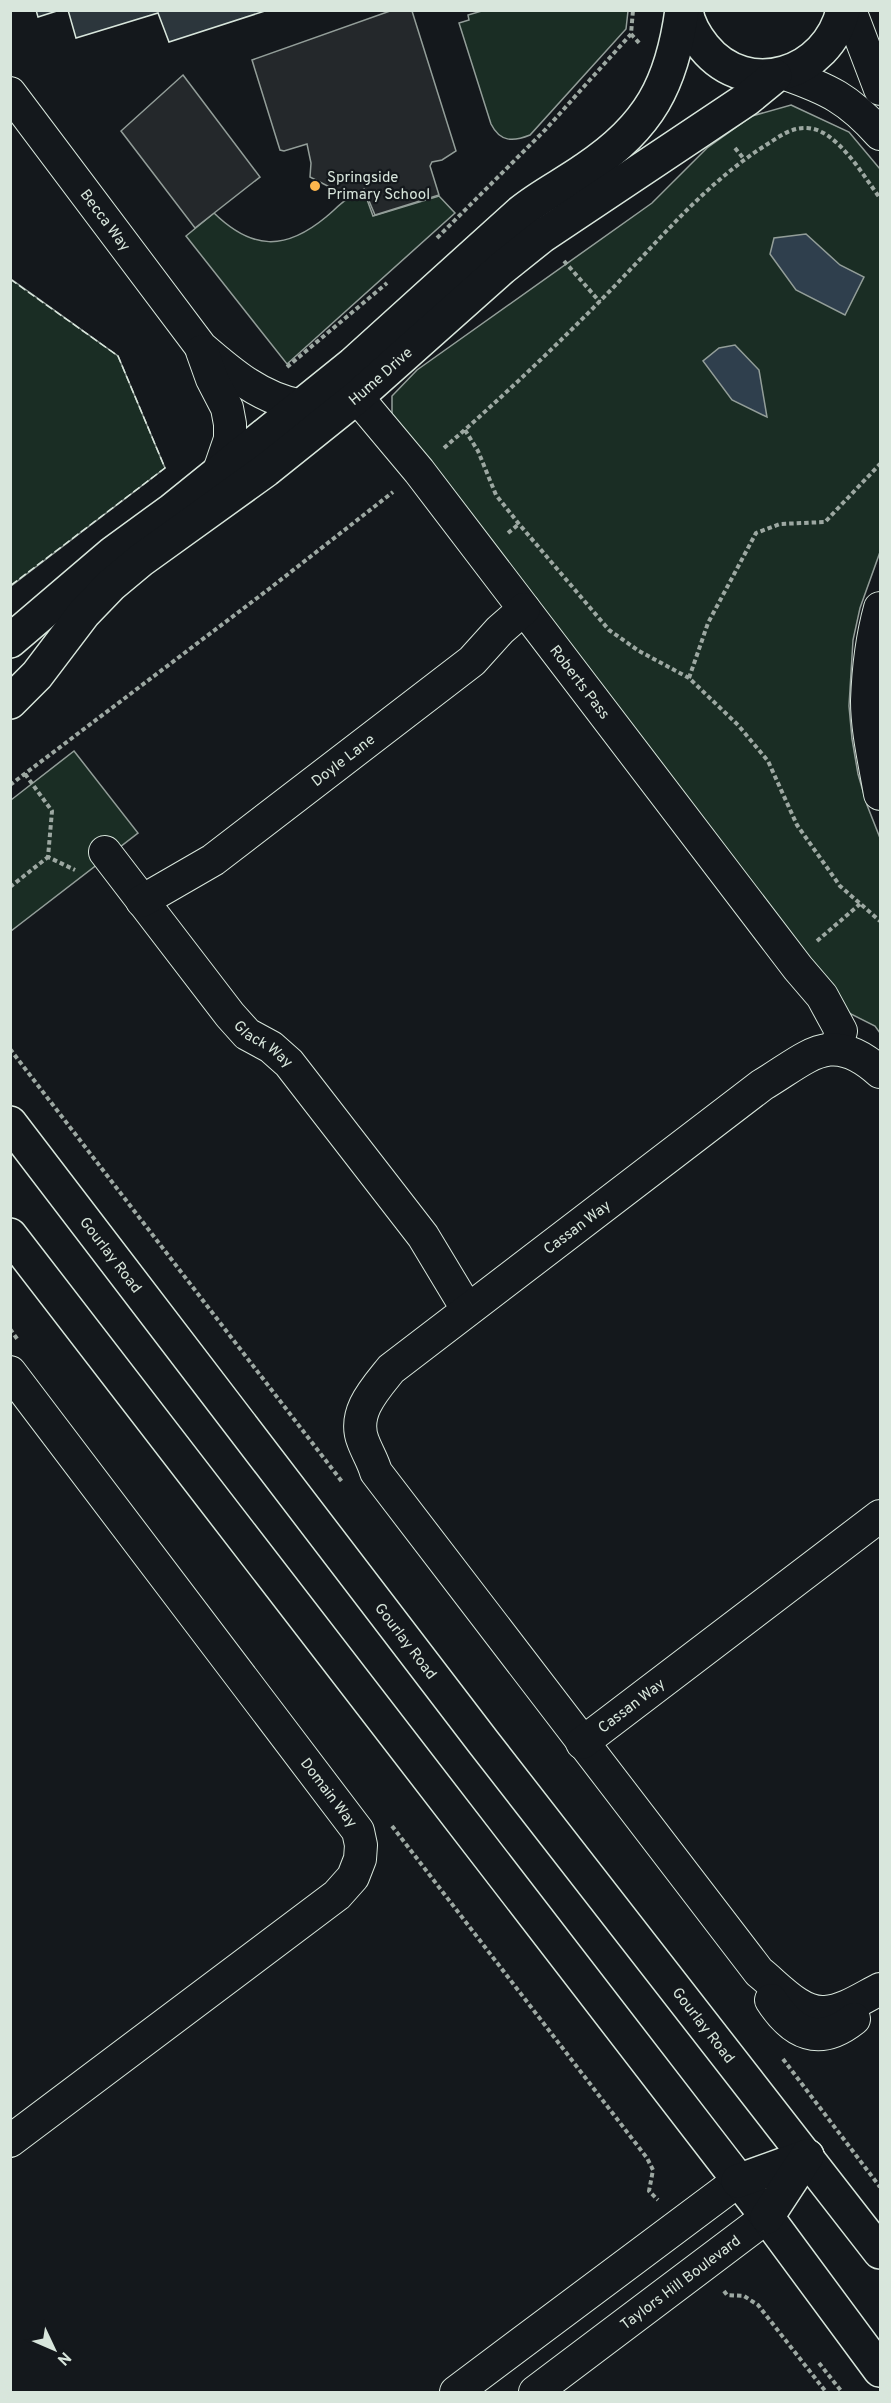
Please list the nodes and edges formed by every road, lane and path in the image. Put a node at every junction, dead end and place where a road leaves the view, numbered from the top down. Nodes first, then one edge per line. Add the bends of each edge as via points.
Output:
1 (633, 10) edge
2 (684, 10) edge
3 (843, 10) edge
4 (850, 10) edge
5 (780, 75) junction
6 (880, 89) edge
7 (10, 93) edge
8 (880, 134) edge
9 (494, 181) dead end
10 (880, 198) edge
11 (201, 347) junction
12 (357, 397) junction
13 (302, 406) junction
14 (465, 430) junction
15 (880, 464) edge
16 (219, 471) junction
17 (419, 471) junction
18 (880, 608) edge
19 (531, 617) junction
20 (10, 641) edge
21 (689, 678) junction
22 (10, 702) edge
23 (25, 774) junction
24 (10, 785) edge
25 (880, 794) edge
26 (105, 852) dead end
27 (48, 857) junction
28 (79, 872) dead end
29 (10, 886) edge
30 (860, 904) junction
31 (149, 909) junction
32 (880, 921) edge
33 (796, 965) junction
34 (834, 1038) junction
35 (880, 1053) edge
36 (880, 1072) edge
37 (10, 1123) edge
38 (10, 1235) edge
39 (476, 1303) junction
40 (10, 1329) edge
41 (18, 1360) edge
42 (880, 1516) edge
43 (582, 1743) junction
44 (386, 1818) dead end
45 (880, 1990) edge
46 (10, 2142) edge
47 (807, 2156) junction
48 (738, 2181) junction
49 (767, 2217) junction
50 (677, 2227) junction
51 (880, 2252) edge
52 (704, 2265) junction
53 (819, 2363) dead end
54 (880, 2370) edge
55 (456, 2392) edge
56 (535, 2392) edge
57 (826, 2392) edge
58 (842, 2392) edge

1 - 9 path via 631,34
2 - 5 main road via 695,36 729,68 752,75
2 - 13 main road, Hume Drive via 668,74 654,104 626,137 586,170 521,212
3 - 5 main road, Hume Drive via 840,25 827,47 808,63
4 - 6 street
5 - 8 street via 821,86 862,114
5 - 12 main road, Hume Drive via 542,236
7 - 11 street, Becca Way
10 - 14 path via 826,134 806,128 780,136 706,190 600,302
11 - 13 street, Becca Way via 265,395
11 - 16 street, Becca Way via 230,424 230,439
12 - 17 street, Roberts Pass
12 - 22 main road, Hume Drive via 111,585 84,613 38,675
13 - 16 main road, Hume Drive
14 - 17 path
14 - 21 path via 496,495 609,630
15 - 21 path via 825,522 780,524 756,534 708,623
16 - 20 main road, Hume Drive via 113,553
17 - 19 street, Roberts Pass
17 - 23 path
18 - 25 street via 867,702
19 - 31 street, Doyle Lane via 500,630 472,661
19 - 33 street, Roberts Pass
21 - 30 path via 738,725 768,761 797,825 840,886
23 - 24 path
23 - 27 path via 52,811
26 - 31 street, Glack Way
27 - 28 path
27 - 29 path
30 - 32 path
30 - 33 path
31 - 39 street, Glack Way via 230,1016 247,1034 290,1063
33 - 34 street, Roberts Pass
34 - 35 street via 847,1030 863,1035
34 - 36 street
34 - 39 street, Cassan Way via 813,1037 762,1085
37 - 47 main road, Gourlay Road via 484,1743
38 - 48 main road
39 - 43 street, Cassan Way via 392,1369 365,1405 359,1421 362,1440 376,1472
40 - 41 path
41 - 46 street, Domain Way via 358,1831 362,1845 353,1877 337,1895
42 - 43 street, Cassan Way
43 - 45 street, Cassan Way via 759,1972 808,2010 825,2012
44 - 50 path via 647,2158 653,2170 649,2191
47 - 48 main road
47 - 49 main road, Taylors Hill Boulevard
47 - 51 main road, Gourlay Road
48 - 49 main road
48 - 50 street
49 - 52 street, Taylors Hill Boulevard
49 - 54 main road
50 - 55 street
52 - 56 street, Taylors Hill Boulevard
52 - 57 path via 727,2295 744,2296 758,2305
53 - 58 path

